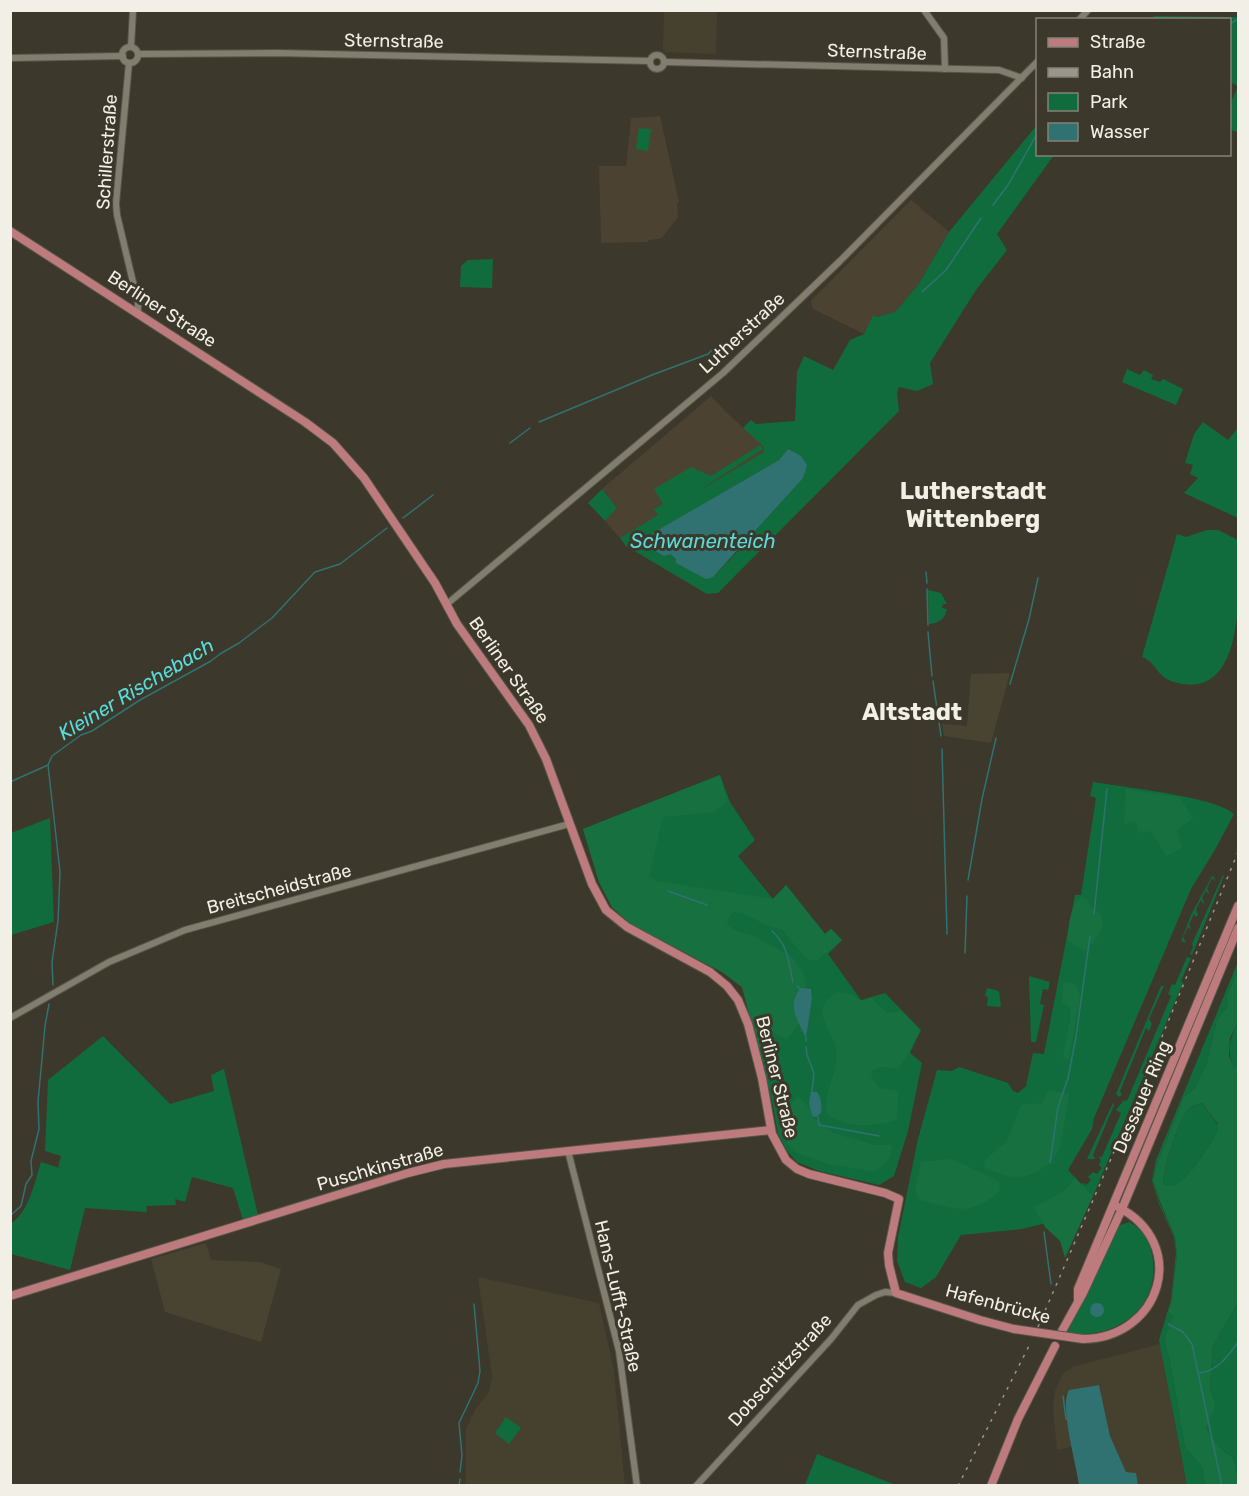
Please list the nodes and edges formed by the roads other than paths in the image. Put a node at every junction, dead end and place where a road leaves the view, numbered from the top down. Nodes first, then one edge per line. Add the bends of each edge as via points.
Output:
1 (133, 10) edge
2 (924, 10) edge
3 (131, 47) junction
4 (138, 54) junction
5 (123, 56) junction
6 (10, 58) edge
7 (129, 63) junction
8 (1036, 63) edge
9 (945, 69) junction
10 (1022, 78) junction
11 (10, 231) edge
12 (138, 314) junction
13 (447, 604) junction
14 (569, 824) junction
15 (1239, 906) edge
16 (1239, 928) edge
17 (10, 1018) edge
18 (771, 1130) junction
19 (568, 1151) junction
20 (1118, 1207) junction
21 (896, 1293) junction
22 (10, 1296) edge
23 (1062, 1330) dead end
24 (1055, 1346) dead end
25 (637, 1485) edge
26 (696, 1485) edge
27 (991, 1485) edge

1 - 3 street
2 - 9 street via 942,34
3 - 4 street
3 - 5 street via 124,50
4 - 7 street
4 - 9 street, Sternstraße via 650,61 657,54 664,62
5 - 6 street
5 - 7 street
7 - 12 street, Schillerstraße via 116,203
8 - 10 street, Lutherstraße
9 - 10 street, Sternstraße via 999,70
10 - 13 street, Lutherstraße via 723,373
11 - 12 main road, Berliner Straße
12 - 13 main road, Berliner Straße via 333,443 364,478
13 - 14 main road, Berliner Straße via 533,732
14 - 17 street, Breitscheidstraße via 174,934 96,968
14 - 18 main road, Berliner Straße via 592,884 610,915 710,972 738,1000 762,1078
15 - 20 main road, Dessauer Ring
16 - 20 main road, Dessauer Ring
18 - 19 main road, Puschkinstraße
18 - 21 main road, Berliner Straße via 782,1155 797,1169 899,1199 888,1253
19 - 22 main road, Puschkinstraße via 425,1169
19 - 25 street, Hans-Lufft-Straße via 617,1342
20 - 21 main road, Hafenbrücke, bridge via 1141,1222 1154,1243 1159,1268 1156,1290 1138,1319 1103,1338 1083,1339 1014,1329
20 - 23 main road, Dessauer Ring via 1110,1212 1078,1289 1078,1300
21 - 26 street, Dobschützstraße via 876,1294 858,1305
24 - 27 main road via 1013,1430

